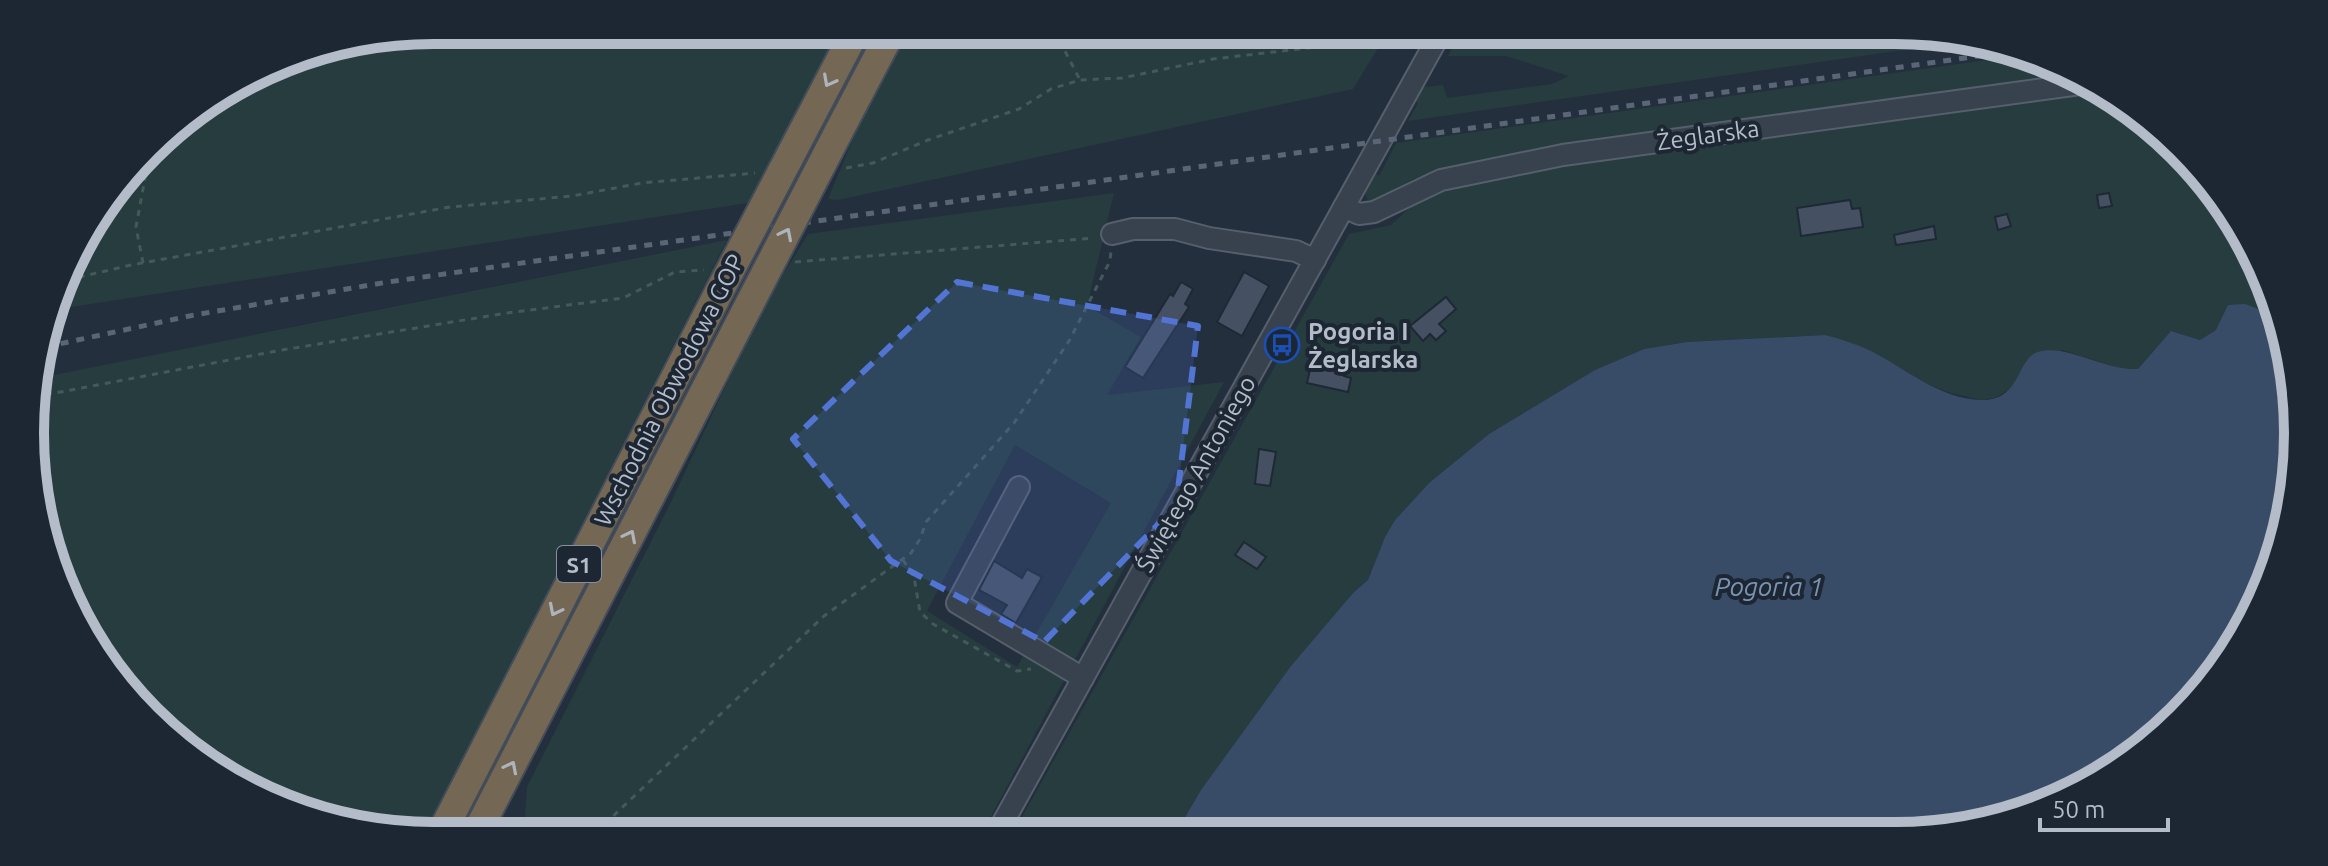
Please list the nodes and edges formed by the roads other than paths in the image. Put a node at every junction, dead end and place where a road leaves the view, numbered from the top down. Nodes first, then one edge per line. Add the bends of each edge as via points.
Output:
1 (849, 44) edge
2 (885, 44) edge
3 (1434, 44) edge
4 (2070, 85) edge
5 (1344, 207) junction
6 (1112, 234) road end
7 (1315, 260) junction
8 (1019, 487) dead end
9 (1083, 678) junction
10 (447, 822) edge
11 (482, 822) edge
12 (1003, 822) edge

1 -> 10 highway, Wschodnia Obwodowa GOP / S1, bridge via 802,133 712,281
11 -> 2 highway, Wschodnia Obwodowa GOP / S1, bridge
3 - 5 street, Świętego Antoniego
4 - 5 street, Żeglarska via 1563,155 1441,180 1374,212 1359,214
5 - 7 street, Świętego Antoniego
6 - 7 street via 1175,229 1296,251
7 - 9 street, Świętego Antoniego
8 - 9 street via 957,603
9 - 12 street, Świętego Antoniego

